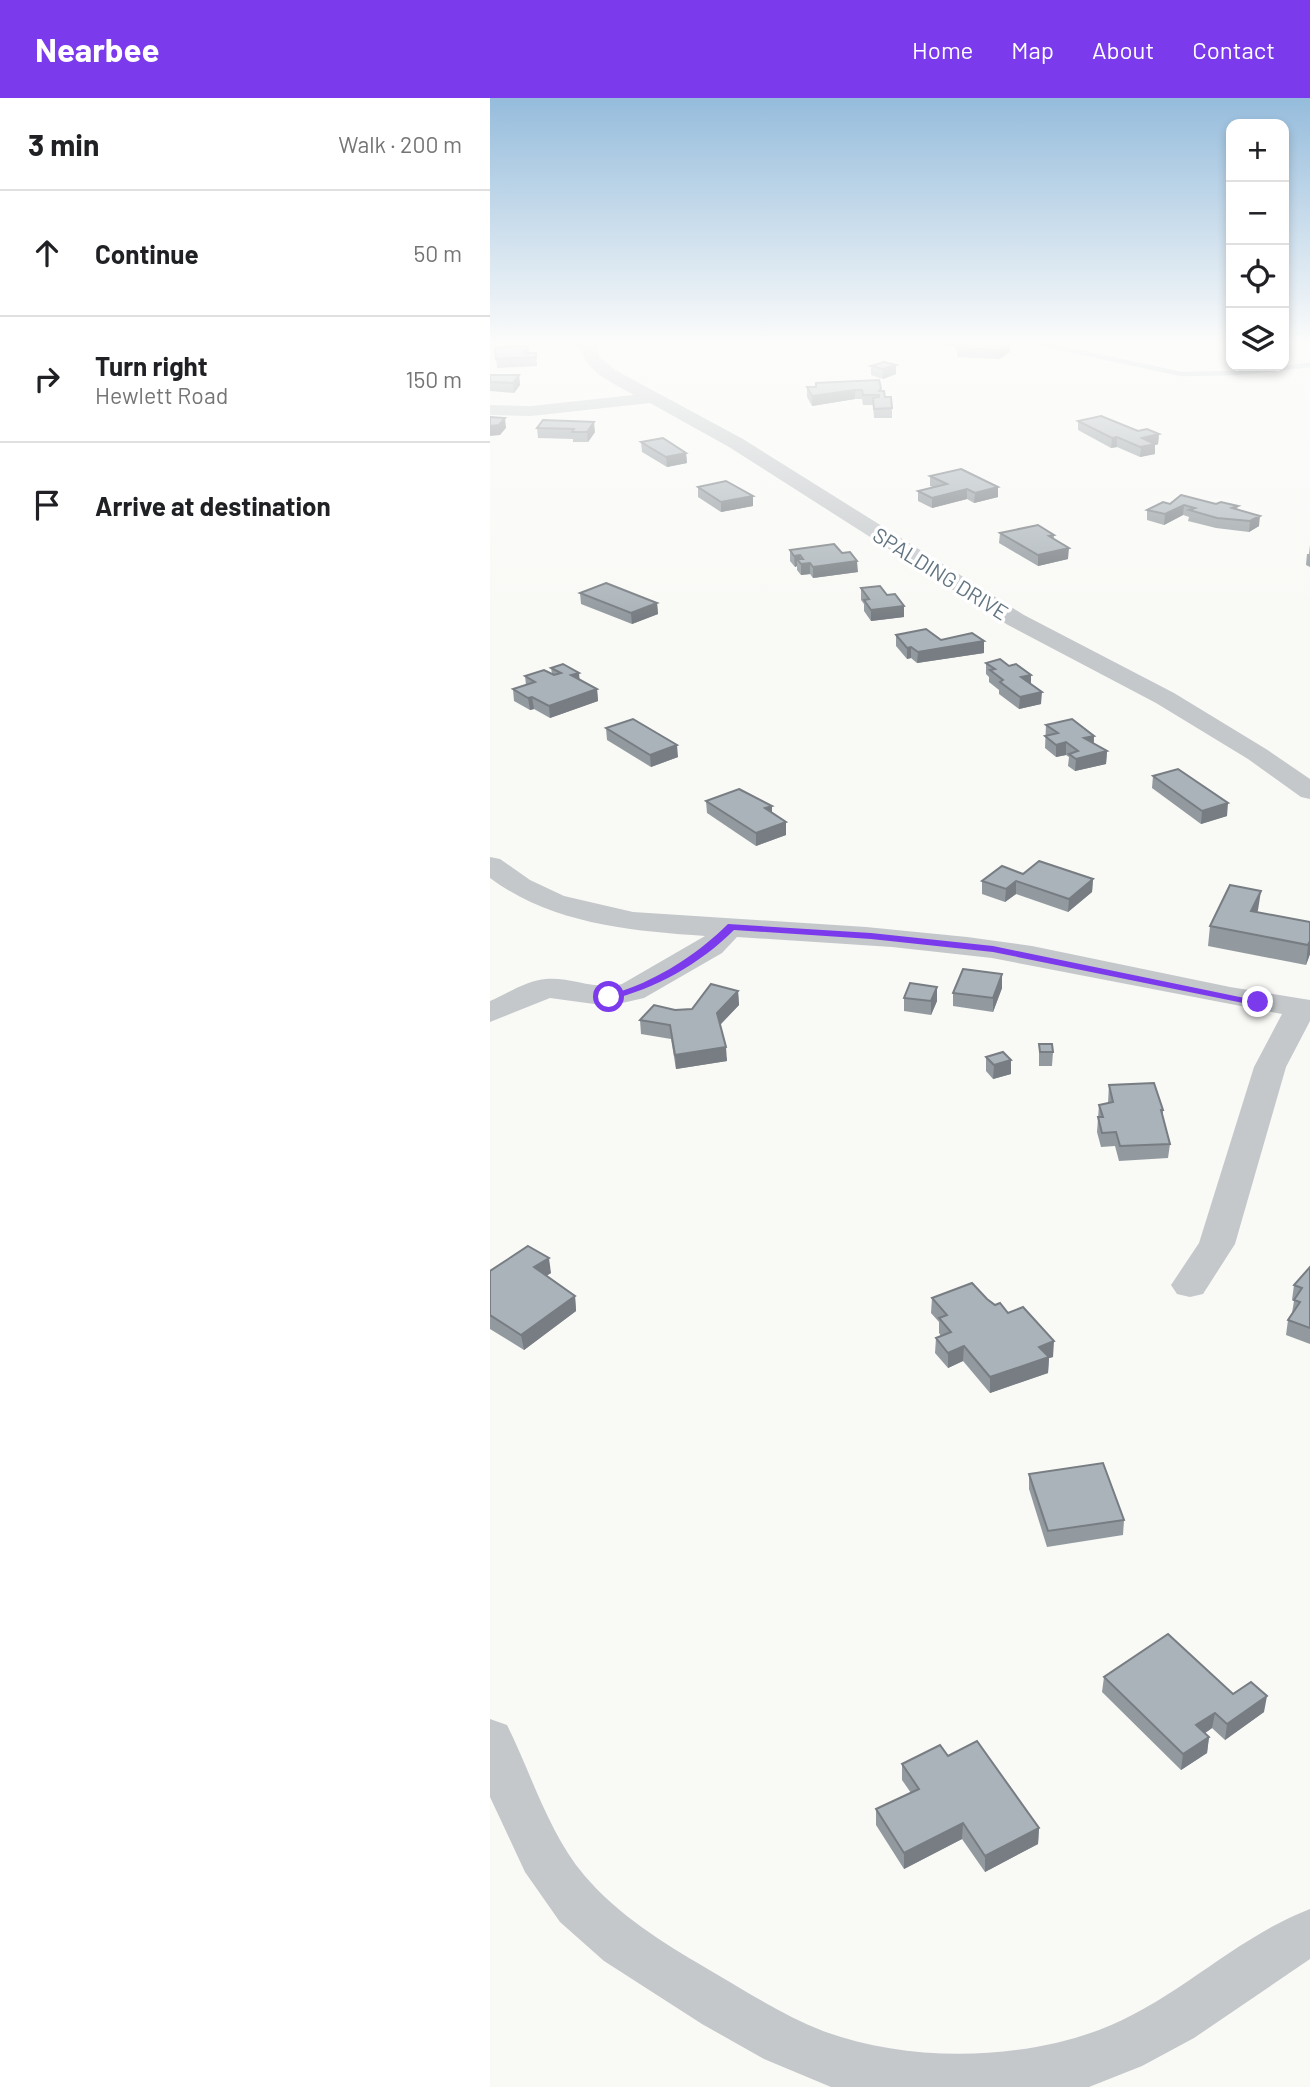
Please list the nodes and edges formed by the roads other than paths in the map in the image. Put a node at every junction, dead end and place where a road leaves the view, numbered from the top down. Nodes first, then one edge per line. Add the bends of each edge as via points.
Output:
1 (719, 434) edge
2 (1310, 791) edge
3 (490, 865) edge
4 (731, 927) junction
5 (1306, 1008) edge
6 (490, 1013) edge
7 (1190, 1285) dead end
8 (490, 1739) edge
9 (1310, 1933) edge

1 - 2 street, SPALDING DRIVE via 1016,620 1165,698
3 - 4 street via 504,878 543,898 587,911 641,921
4 - 5 street via 993,949
4 - 6 street via 711,947 633,991 609,997 546,988
5 - 7 street via 1270,1067 1217,1244
8 - 9 street via 540,1850 565,1890 624,1948 754,2026 818,2056 888,2074 961,2081 1041,2073 1095,2059 1148,2036

